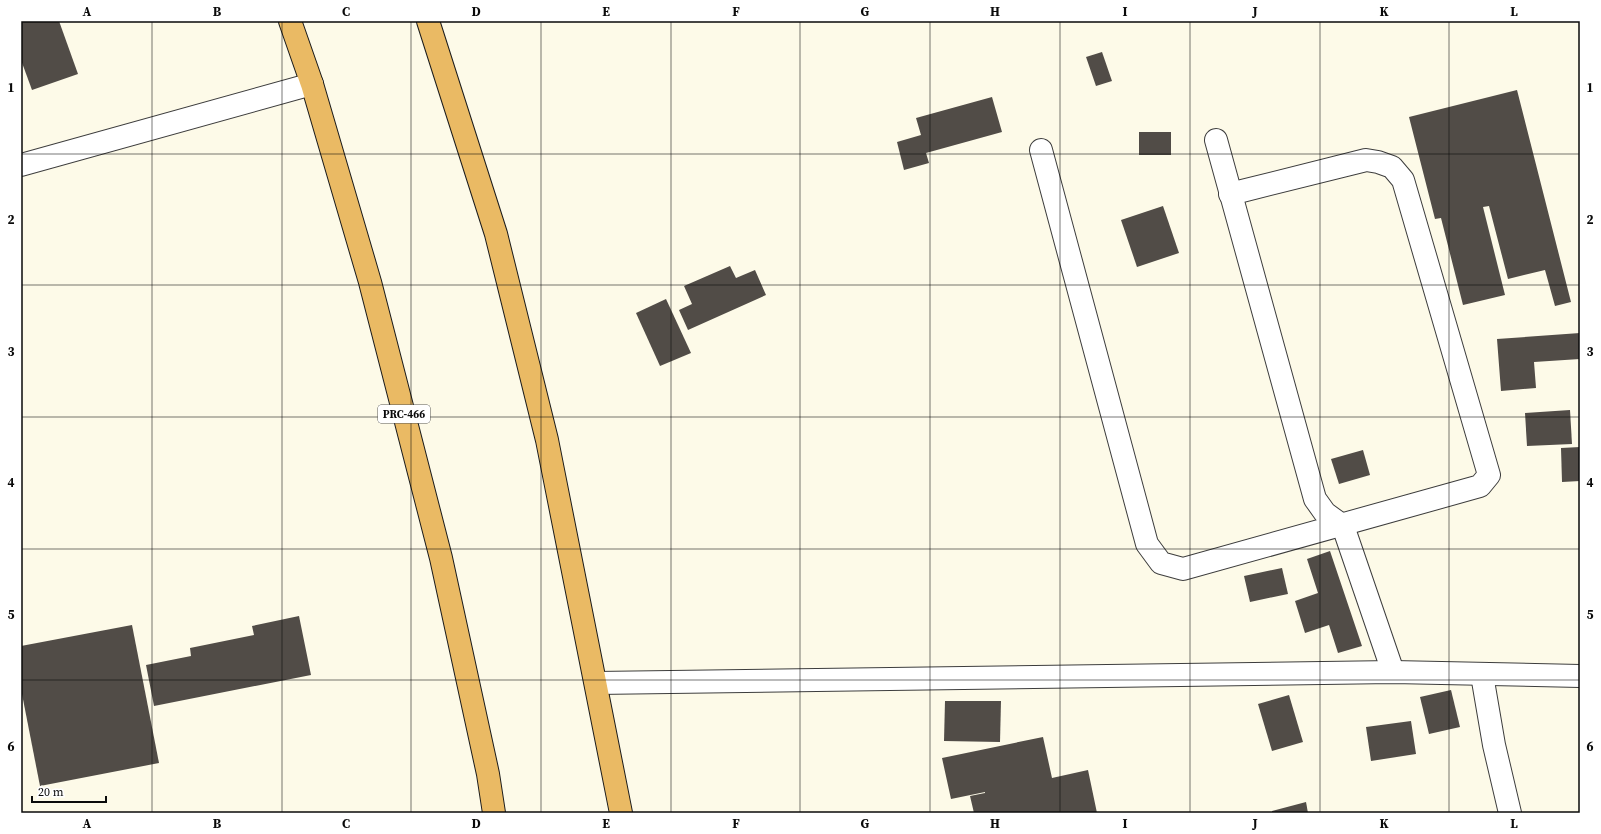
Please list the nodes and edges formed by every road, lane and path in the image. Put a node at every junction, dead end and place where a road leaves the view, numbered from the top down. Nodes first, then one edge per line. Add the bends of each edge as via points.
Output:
1 (290, 21) edge
2 (428, 21) edge
3 (312, 84) junction
4 (1216, 140) dead end
5 (1041, 150) dead end
6 (21, 165) edge
7 (1230, 194) junction
8 (1343, 526) junction
9 (1393, 672) junction
10 (1482, 675) junction
11 (1580, 676) edge
12 (596, 683) junction
13 (494, 813) edge
14 (621, 813) edge
15 (1510, 813) edge

1 - 3 highway, PRC-466
2 - 12 highway via 496,234 547,440
3 - 6 street
3 - 13 highway, PRC-466 via 370,282 441,558 488,774
4 - 7 street
5 - 8 street via 1147,544 1161,563 1183,569
7 - 8 street via 1315,499 1325,513
7 - 8 street via 1366,160 1392,167 1403,180 1489,475 1480,486
8 - 9 street
9 - 10 street
9 - 12 street
10 - 11 street
10 - 15 street via 1494,745
12 - 14 highway

